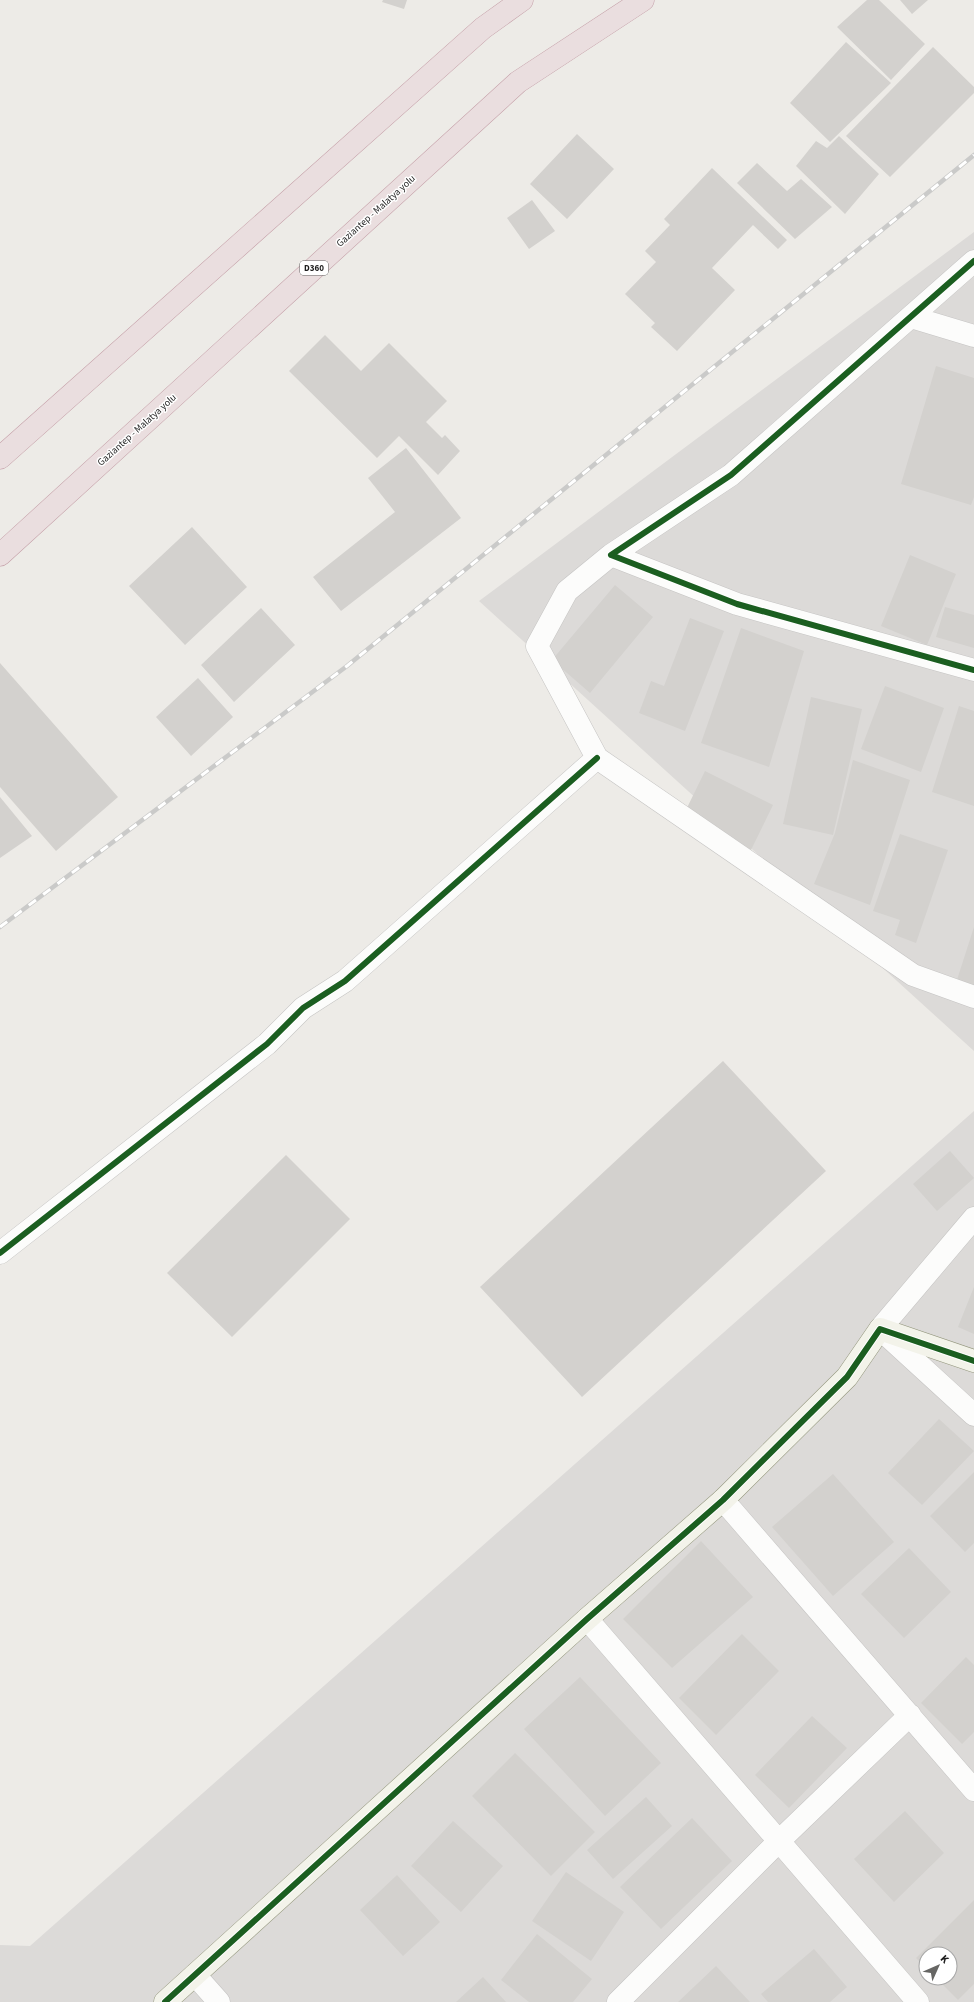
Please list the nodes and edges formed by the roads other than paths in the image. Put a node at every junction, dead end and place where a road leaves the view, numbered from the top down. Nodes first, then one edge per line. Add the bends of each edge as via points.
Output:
1 (522, 0) edge
2 (643, 0) edge
3 (974, 261) edge
4 (911, 317) junction
5 (974, 336) edge
6 (0, 458) edge
7 (0, 555) edge
8 (611, 555) junction
9 (974, 670) edge
10 (596, 758) junction
11 (974, 997) edge
12 (974, 1218) edge
13 (0, 1253) edge
14 (880, 1329) junction
15 (974, 1361) edge
16 (974, 1415) edge
17 (723, 1500) junction
18 (587, 1619) junction
19 (910, 1715) junction
20 (974, 1790) edge
21 (779, 1841) junction
22 (195, 1975) junction
23 (165, 2002) edge
24 (220, 2002) edge
25 (618, 2002) edge
26 (918, 2002) edge

1 - 6 highway via 483,28
2 - 7 highway, Gaziantep - Malatya yolu / D360 via 518,82
3 - 4 street
4 - 5 street
4 - 8 street via 731,475
8 - 9 street via 737,604
8 - 10 street via 567,591 537,646
10 - 11 street via 914,975
10 - 13 street via 345,981 303,1008 267,1044
12 - 14 street
14 - 15 street
14 - 16 street
14 - 17 street via 847,1377
17 - 18 street
17 - 19 street
18 - 21 street
18 - 22 street
19 - 20 street
19 - 21 street
21 - 25 street
21 - 26 street
22 - 23 street
22 - 24 street

